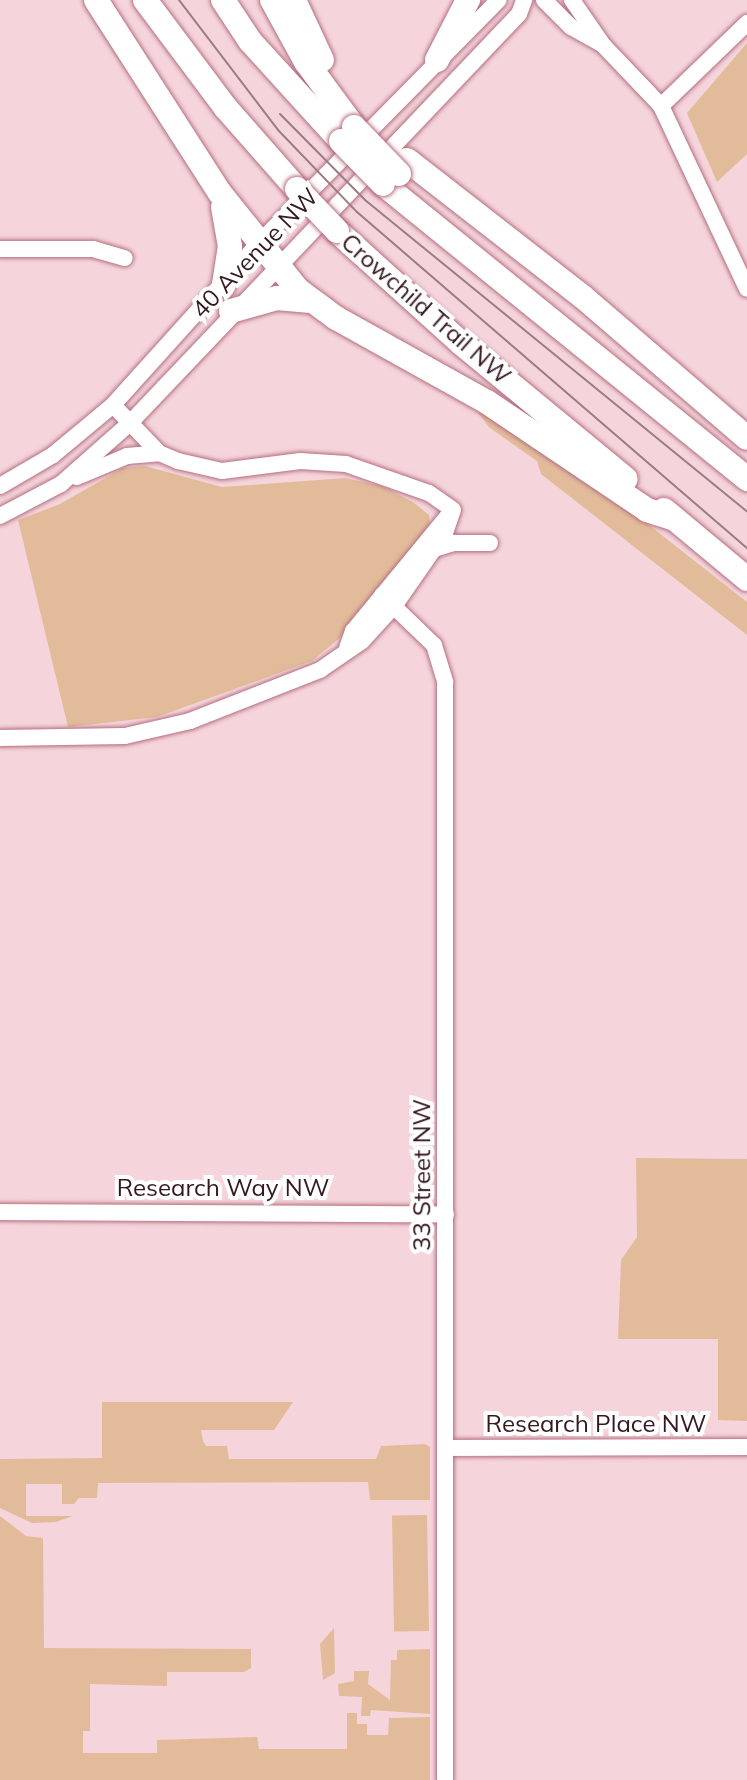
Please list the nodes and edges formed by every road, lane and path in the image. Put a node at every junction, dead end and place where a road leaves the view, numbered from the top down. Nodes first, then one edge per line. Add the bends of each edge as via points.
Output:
1 (96, 0) edge
2 (145, 0) edge
3 (223, 0) edge
4 (272, 0) edge
5 (294, 0) edge
6 (468, 0) edge
7 (499, 0) edge
8 (524, 0) edge
9 (544, 0) edge
10 (572, 0) edge
11 (747, 23) edge
12 (603, 45) junction
13 (437, 60) junction
14 (661, 106) junction
15 (353, 128) junction
16 (397, 173) junction
17 (220, 193) junction
18 (257, 245) junction
19 (0, 249) edge
20 (125, 258) dead end
21 (275, 267) junction
22 (224, 285) junction
23 (747, 289) edge
24 (310, 301) junction
25 (231, 311) junction
26 (113, 405) junction
27 (130, 423) junction
28 (747, 438) edge
29 (159, 453) junction
30 (747, 479) edge
31 (61, 484) junction
32 (0, 486) edge
33 (453, 510) junction
34 (0, 516) edge
35 (675, 519) junction
36 (490, 543) dead end
37 (434, 549) junction
38 (747, 579) edge
39 (388, 600) junction
40 (0, 738) edge
41 (0, 1212) edge
42 (446, 1214) junction
43 (747, 1447) edge
44 (446, 1448) junction
45 (445, 1780) edge

1 - 17 highway
2 - 35 highway, Crowchild Trail NW, bridge via 225,107 337,231 462,344
3 - 15 highway via 250,41
4 - 15 highway via 306,62
5 - 15 highway
6 - 13 highway
7 - 13 street, 40 Avenue NW
8 - 21 street, 40 Avenue NW via 519,14
9 - 12 street via 571,27
10 - 12 street
11 - 14 street
12 - 14 street
13 - 18 street, 40 Avenue NW
14 - 23 street
15 - 16 highway, bridge
15 - 16 highway
16 - 28 highway via 583,297
16 - 30 highway via 431,223
17 - 18 highway
17 - 22 highway via 230,246
18 - 21 highway
18 - 22 street, 40 Avenue NW
19 - 20 street via 93,249
21 - 24 highway
21 - 25 street, 40 Avenue NW
22 - 26 street, 40 Avenue NW
24 - 25 highway via 277,298
24 - 35 highway via 487,402 647,510
25 - 27 street, 40 Avenue NW
26 - 27 street
26 - 32 street, 40 Avenue NW via 53,455
27 - 29 street
27 - 31 street, 40 Avenue NW
29 - 31 street via 117,459
29 - 33 street via 222,471 300,461 346,464 403,482
31 - 34 street, 40 Avenue NW
33 - 37 street
33 - 39 street
35 - 38 highway, Crowchild Trail NW
36 - 37 street
37 - 39 street
39 - 40 street via 362,641 320,670 190,721 125,736
39 - 42 street, 33 Street NW via 434,645 445,682
41 - 42 street, Research Way NW
42 - 44 street, 33 Street NW
43 - 44 street, Research Place NW
44 - 45 street, 33 Street NW

